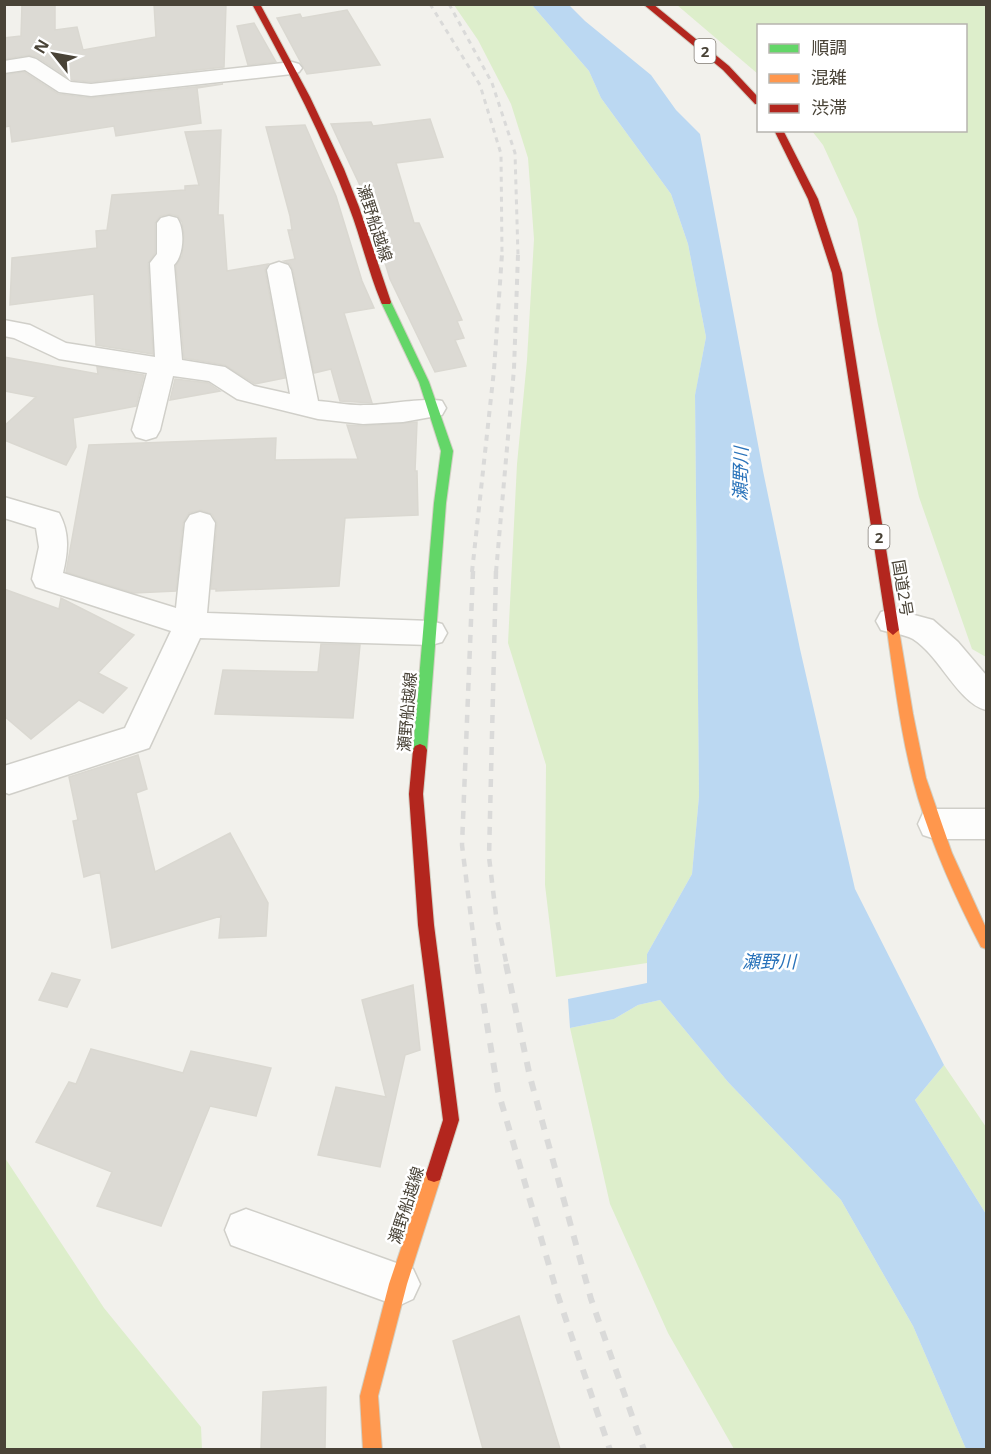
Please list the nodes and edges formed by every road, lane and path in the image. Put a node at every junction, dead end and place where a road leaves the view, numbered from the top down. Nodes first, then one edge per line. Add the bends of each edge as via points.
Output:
1 (256, 4) edge
2 (647, 4) edge
3 (4, 67) edge
4 (292, 68) junction
5 (757, 100) edge
6 (779, 132) edge
7 (169, 224) dead end
8 (279, 270) dead end
9 (4, 328) edge
10 (166, 366) junction
11 (306, 408) junction
12 (432, 408) junction
13 (146, 430) dead end
14 (4, 507) edge
15 (200, 523) dead end
16 (892, 621) junction
17 (190, 625) junction
18 (431, 633) junction
19 (987, 697) edge
20 (9, 779) dead end
21 (935, 824) junction
22 (987, 824) edge
23 (987, 942) edge
24 (246, 1230) dead end
25 (398, 1284) junction
26 (372, 1449) edge

1 - 4 main road, 瀬野船越線
2 - 5 main road, 2 via 726,68
3 - 4 street via 29,63 66,88 91,90
4 - 12 main road, 瀬野船越線 via 350,195 376,280 424,382
6 - 16 main road, 国道2号 / 2 via 820,212 837,273
7 - 10 street via 169,256 162,263
8 - 11 street
9 - 10 street via 21,331 59,350
10 - 11 street via 216,373 246,393
10 - 13 street
11 - 12 street via 363,415
12 - 18 main road, 瀬野船越線 via 447,451
14 - 17 street via 49,521 54,547 47,579
15 - 17 street
16 - 19 street via 922,629
16 - 21 main road, 国道2号 / 2 via 924,797
17 - 18 street
17 - 20 street via 137,738
18 - 25 main road, 瀬野船越線 via 416,794 426,925 451,1120
21 - 22 street
21 - 23 main road, 国道2号 / 2 via 966,904
24 - 25 street
25 - 26 main road, 瀬野船越線 via 369,1396

